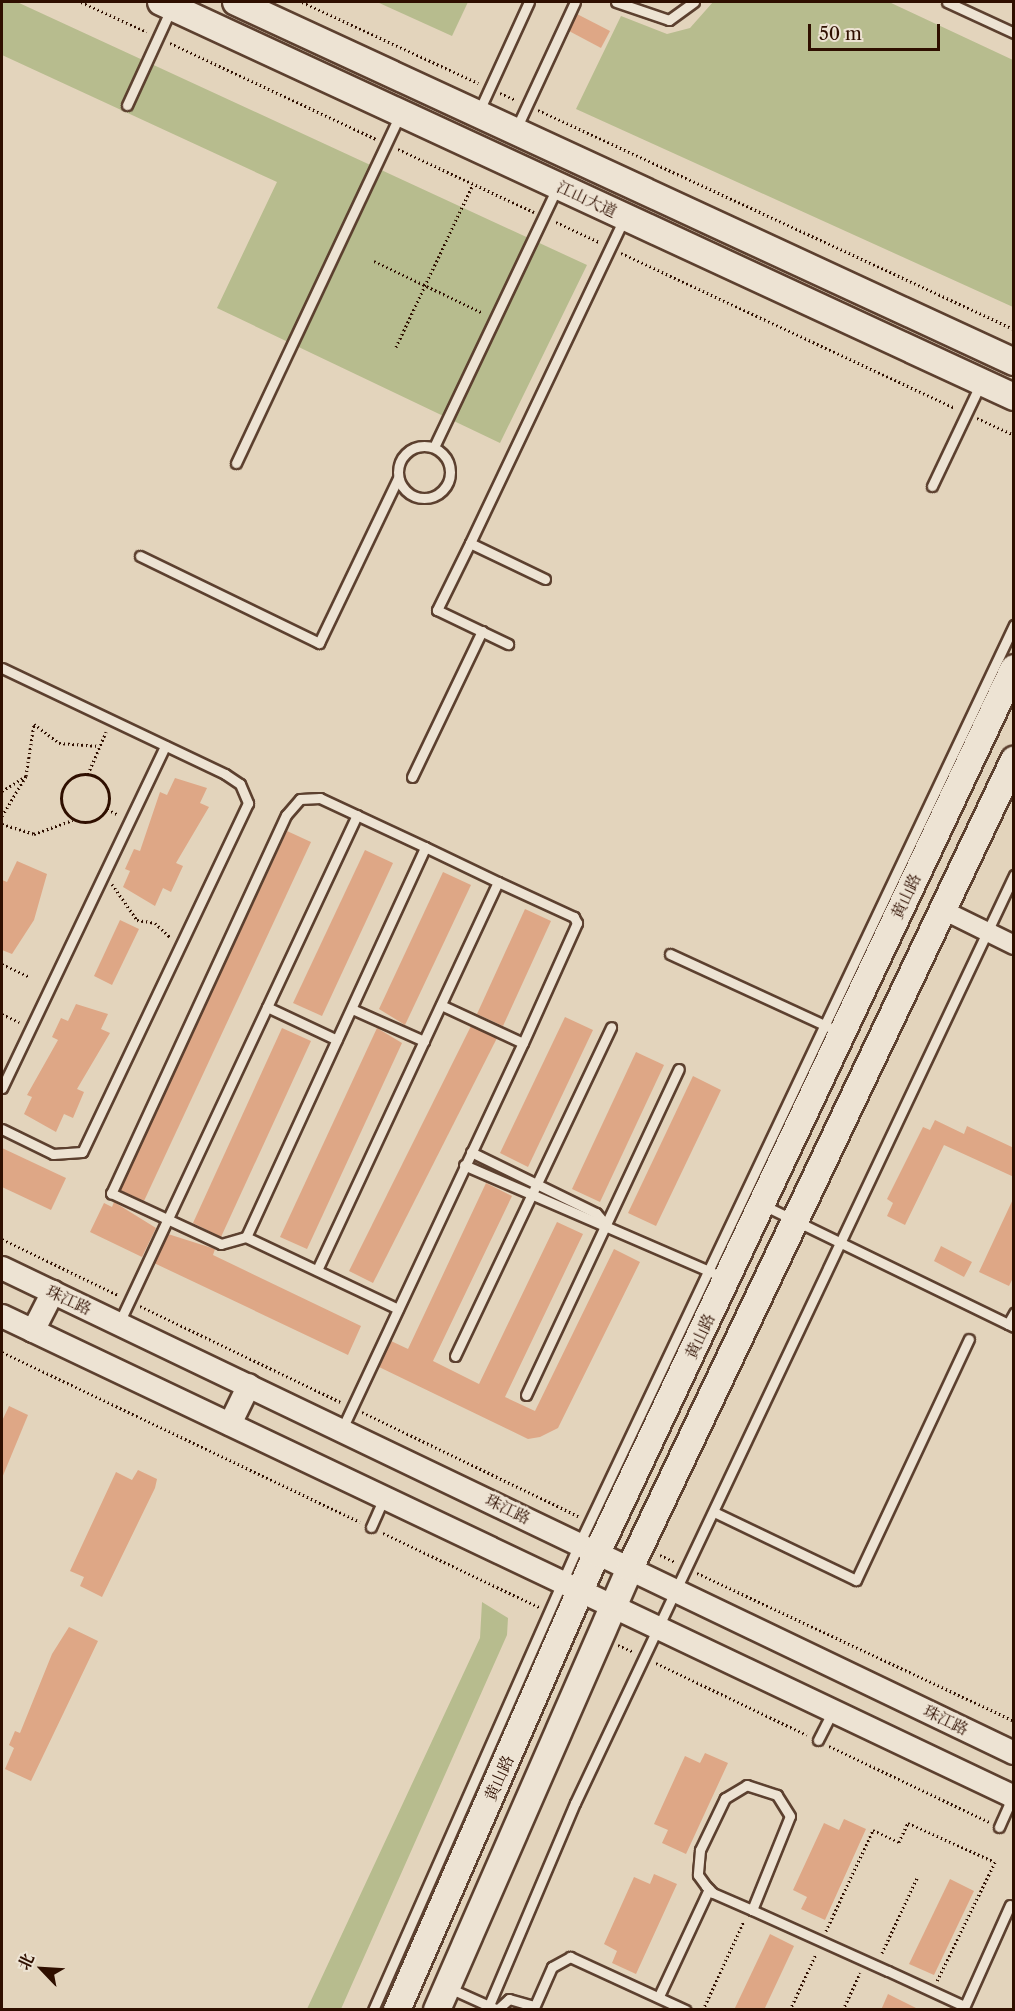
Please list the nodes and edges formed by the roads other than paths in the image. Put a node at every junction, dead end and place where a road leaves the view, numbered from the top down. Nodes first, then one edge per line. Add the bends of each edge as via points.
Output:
1 (236, 2) edge
2 (530, 2) edge
3 (575, 2) edge
4 (616, 2) edge
5 (694, 2) edge
6 (947, 2) edge
7 (167, 4) edge
8 (1014, 33) edge
9 (127, 105) dead end
10 (401, 113) junction
11 (477, 114) junction
12 (515, 131) junction
13 (558, 186) junction
14 (625, 217) junction
15 (1014, 362) edge
16 (982, 382) junction
17 (1014, 397) edge
18 (434, 447) junction
19 (236, 463) dead end
20 (398, 478) junction
21 (932, 486) dead end
22 (470, 543) junction
23 (140, 556) dead end
24 (545, 579) dead end
25 (1014, 625) edge
26 (482, 631) junction
27 (508, 644) dead end
28 (2, 668) edge
29 (1014, 668) edge
30 (165, 746) junction
31 (1014, 760) edge
32 (412, 777) dead end
33 (357, 815) junction
34 (425, 847) junction
35 (1014, 875) edge
36 (498, 882) junction
37 (943, 910) junction
38 (987, 932) junction
39 (1014, 945) edge
40 (670, 954) dead end
41 (441, 1005) junction
42 (267, 1007) junction
43 (352, 1009) junction
44 (611, 1027) dead end
45 (834, 1029) junction
46 (338, 1040) junction
47 (424, 1041) junction
48 (523, 1043) junction
49 (679, 1069) dead end
50 (2, 1088) edge
51 (2, 1129) edge
52 (471, 1152) junction
53 (464, 1165) junction
54 (537, 1184) junction
55 (531, 1196) junction
56 (761, 1204) junction
57 (168, 1220) junction
58 (795, 1221) junction
59 (606, 1225) junction
60 (246, 1237) junction
61 (842, 1243) junction
62 (2, 1268) edge
63 (317, 1270) junction
64 (717, 1275) junction
65 (53, 1292) junction
66 (398, 1309) junction
67 (1014, 1313) edge
68 (2, 1316) edge
69 (119, 1323) junction
70 (1011, 1325) edge
71 (33, 1331) junction
72 (969, 1340) dead end
73 (455, 1356) dead end
74 (249, 1385) junction
75 (526, 1395) dead end
76 (230, 1425) junction
77 (342, 1429) junction
78 (384, 1498) junction
79 (716, 1513) junction
80 (371, 1527) road end
81 (588, 1548) junction
82 (636, 1557) junction
83 (572, 1584) junction
84 (679, 1591) junction
85 (615, 1604) junction
86 (660, 1626) junction
87 (833, 1710) junction
88 (818, 1740) road end
89 (1014, 1752) edge
90 (1013, 1796) edge
91 (999, 1827) road end
92 (709, 1889) junction
93 (1010, 1905) dead end
94 (751, 1910) junction
95 (659, 1996) junction
96 (442, 1998) edge
97 (493, 2008) edge
98 (534, 2008) edge
99 (964, 2008) edge
100 (373, 2010) edge
101 (398, 2010) edge
102 (685, 2010) edge

1 - 11 main road, 江山大道
2 - 11 lane
3 - 12 lane
4 - 5 lane via 669,20
6 - 8 lane
7 - 9 lane
7 - 10 main road, 江山大道
10 - 13 main road, 江山大道
10 - 19 lane
11 - 12 main road, 江山大道
12 - 15 main road, 江山大道
13 - 14 main road, 江山大道
13 - 18 lane
14 - 16 main road, 江山大道
14 - 22 lane
16 - 17 main road, 江山大道
16 - 21 lane
18 - 20 lane via 418,446 404,454
18 - 20 lane via 450,468 441,492 415,497
20 - 23 lane via 319,643
22 - 24 lane
22 - 26 lane via 437,610
25 - 45 lane
26 - 27 lane
26 - 32 lane
28 - 30 lane
29 - 45 main road, 黄山路
30 - 50 lane
30 - 51 lane via 240,784 248,803 82,1152 53,1154
31 - 37 main road
33 - 34 lane
33 - 42 lane
33 - 57 lane via 310,796 292,805 281,825 111,1193
34 - 36 lane
34 - 43 lane
35 - 38 lane
36 - 41 lane
36 - 48 lane via 577,923
37 - 38 street
37 - 58 main road
38 - 39 street
38 - 61 lane
40 - 45 lane
41 - 47 lane
41 - 48 lane
42 - 46 lane
42 - 57 lane
43 - 46 lane
43 - 47 lane
44 - 54 lane
45 - 56 main road, 黄山路
45 - 64 lane via 796,1075
46 - 60 lane
47 - 63 lane
48 - 52 lane
49 - 59 lane
52 - 53 lane
52 - 54 lane
53 - 55 lane
53 - 66 lane
54 - 55 lane
54 - 59 lane via 596,1213
55 - 59 lane via 593,1224
55 - 73 lane
56 - 58 lane
56 - 64 main road, 黄山路
57 - 60 lane via 220,1244
57 - 69 lane
58 - 61 lane
58 - 82 main road
59 - 64 lane
59 - 75 lane
60 - 63 lane
61 - 70 lane
61 - 79 lane
62 - 65 street, 珠江路
63 - 66 lane
64 - 81 main road, 黄山路
64 - 81 lane via 589,1521
65 - 69 street, 珠江路
65 - 71 street
66 - 77 lane
67 - 70 lane
68 - 71 street
69 - 74 street, 珠江路
71 - 76 street
72 - 79 lane via 856,1580
74 - 76 street
74 - 77 street, 珠江路
76 - 78 street
77 - 81 street, 珠江路
78 - 80 lane
78 - 83 street
79 - 84 lane
81 - 82 street, 珠江路
81 - 83 main road, 黄山路
82 - 84 street, 珠江路
82 - 85 main road
83 - 85 street
83 - 100 lane via 548,1611
83 - 101 main road, 黄山路
84 - 86 lane
84 - 89 street, 珠江路
85 - 86 street
85 - 96 main road
86 - 87 street
86 - 97 lane via 643,1656
87 - 88 lane
87 - 90 street
90 - 91 lane
92 - 94 lane
92 - 94 lane via 697,1862 725,1798 747,1785 770,1790 785,1804 790,1826
92 - 95 lane
93 - 99 lane
94 - 99 lane
95 - 98 lane via 563,1958 552,1967
95 - 102 lane
96 - 97 lane
97 - 98 lane via 509,1999

